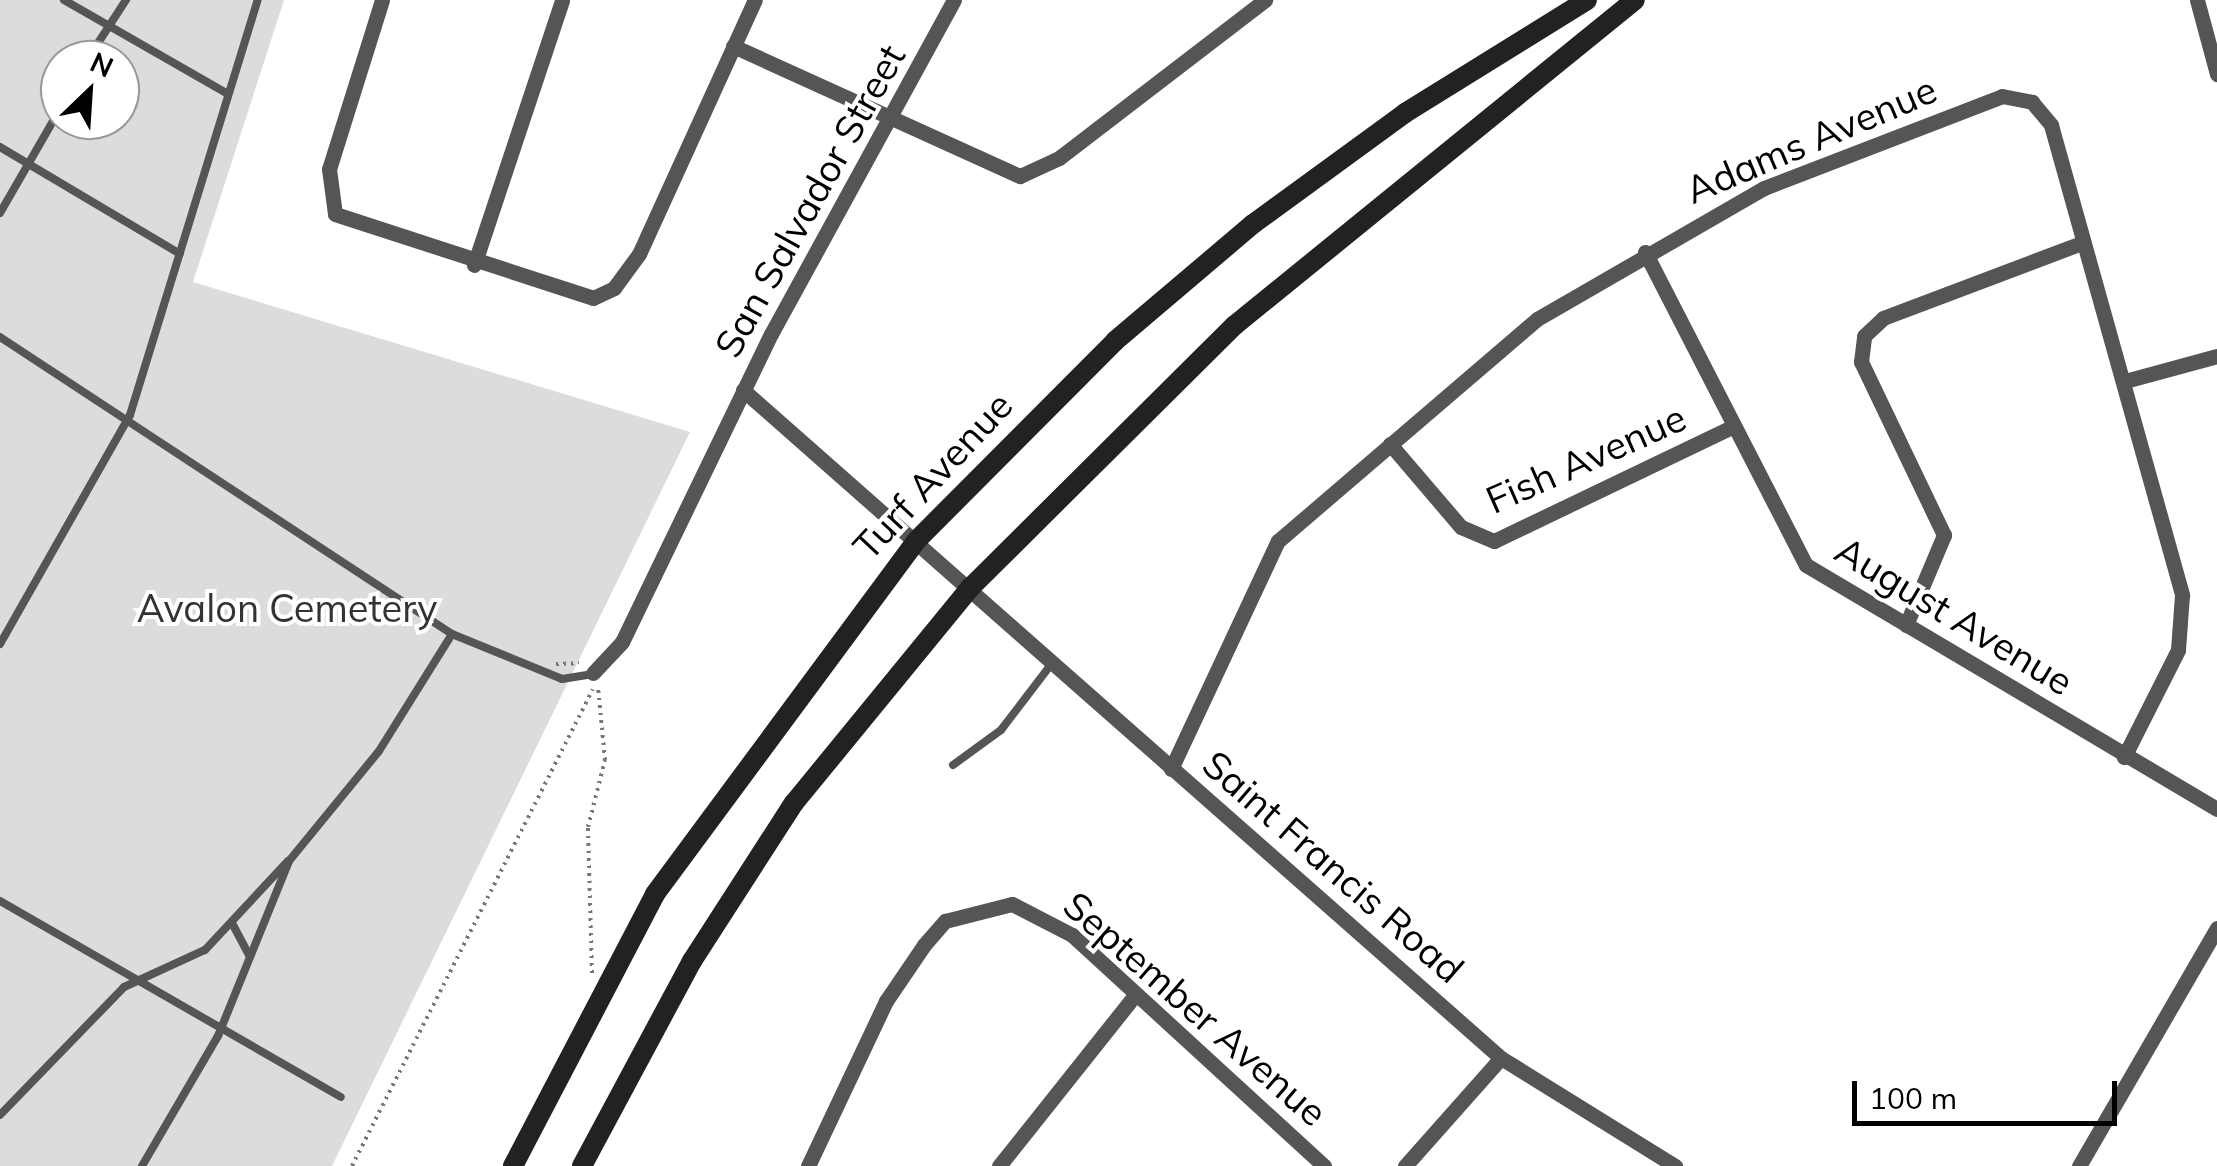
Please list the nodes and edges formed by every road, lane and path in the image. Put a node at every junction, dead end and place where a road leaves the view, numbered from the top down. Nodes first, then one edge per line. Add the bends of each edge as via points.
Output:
1 (64, 0) edge
2 (126, 0) edge
3 (258, 0) edge
4 (382, 0) edge
5 (562, 0) edge
6 (755, 0) edge
7 (954, 0) edge
8 (1265, 0) edge
9 (1587, 0) edge
10 (1635, 0) edge
11 (2197, 0) edge
12 (108, 27) junction
13 (100, 40) edge
14 (733, 46) junction
15 (2217, 74) edge
16 (228, 94) junction
17 (891, 123) junction
18 (42, 140) edge
19 (0, 147) edge
20 (28, 164) junction
21 (0, 213) edge
22 (2082, 243) junction
23 (1645, 252) junction
24 (180, 254) junction
25 (474, 265) junction
26 (0, 337) edge
27 (2217, 356) edge
28 (2125, 381) junction
29 (744, 390) junction
30 (130, 416) junction
31 (1728, 429) junction
32 (1390, 444) junction
33 (916, 541) junction
34 (970, 587) junction
35 (1906, 626) junction
36 (452, 634) junction
37 (0, 644) edge
38 (1053, 662) junction
39 (595, 678) junction
40 (2124, 757) junction
41 (953, 764) dead end
42 (1171, 768) junction
43 (2217, 810) edge
44 (289, 861) junction
45 (0, 901) edge
46 (232, 923) junction
47 (2217, 928) edge
48 (250, 957) junction
49 (140, 981) junction
50 (597, 992) junction
51 (1136, 994) junction
52 (221, 1031) junction
53 (1501, 1058) junction
54 (342, 1097) dead end
55 (0, 1115) edge
56 (142, 1166) edge
57 (352, 1166) edge
58 (512, 1166) edge
59 (582, 1166) edge
60 (808, 1166) edge
61 (998, 1166) edge
62 (1324, 1166) edge
63 (1405, 1166) edge
64 (1675, 1166) edge
65 (2079, 1166) edge

1 - 12 lane
2 - 12 lane
3 - 16 lane
4 - 25 street via 329,169 330,205 354,226
5 - 25 street
6 - 14 street
7 - 17 street, San Salvador Street
8 - 17 street via 1030,173 1006,174
9 - 33 main road, Turf Avenue via 1420,103 1253,224 1115,341
10 - 34 main road via 1235,325
11 - 15 street
12 - 13 lane
12 - 16 lane
14 - 17 street
14 - 25 street via 639,254 614,288 583,298
16 - 24 lane
17 - 29 street, San Salvador Street
18 - 20 lane
19 - 20 lane
20 - 21 lane
20 - 24 lane
22 - 23 street, Adams Avenue via 2051,125 2032,102 2002,96 1817,164
22 - 28 street, Adams Avenue
22 - 35 street via 1883,318 1864,336 1861,362 1944,535
23 - 31 street, August Avenue
23 - 32 street, Adams Avenue via 1537,319
24 - 30 lane
26 - 30 lane
27 - 28 street
28 - 40 street, Adams Avenue via 2184,623
29 - 33 street, San Salvador Street
29 - 39 street via 622,642
30 - 36 lane
30 - 37 lane
31 - 32 street, Fish Avenue via 1494,541 1461,527
31 - 35 street, August Avenue via 1806,565
32 - 42 street, Adams Avenue via 1264,560
33 - 34 street, San Salvador Street
33 - 50 main road, Turf Avenue via 744,763
34 - 38 street, Saint Francis Road
34 - 59 main road via 794,803 692,961
35 - 40 street, August Avenue
36 - 39 lane via 562,679
36 - 44 lane via 378,751
38 - 41 lane via 1000,730
38 - 42 street, Saint Francis Road
39 - 50 path via 606,760 588,826 587,957
39 - 57 path
40 - 43 street, August Avenue
42 - 53 street, Saint Francis Road
44 - 46 lane
44 - 48 lane
45 - 49 lane
46 - 48 lane
46 - 49 lane via 172,971
47 - 65 street
48 - 52 lane
49 - 52 lane
49 - 55 lane
50 - 58 main road, Turf Avenue
51 - 60 street, September Avenue via 1043,914 980,906 945,921 886,1001
51 - 61 street
51 - 62 street, September Avenue
52 - 54 lane
52 - 56 lane
53 - 63 street
53 - 64 street, Saint Francis Road

